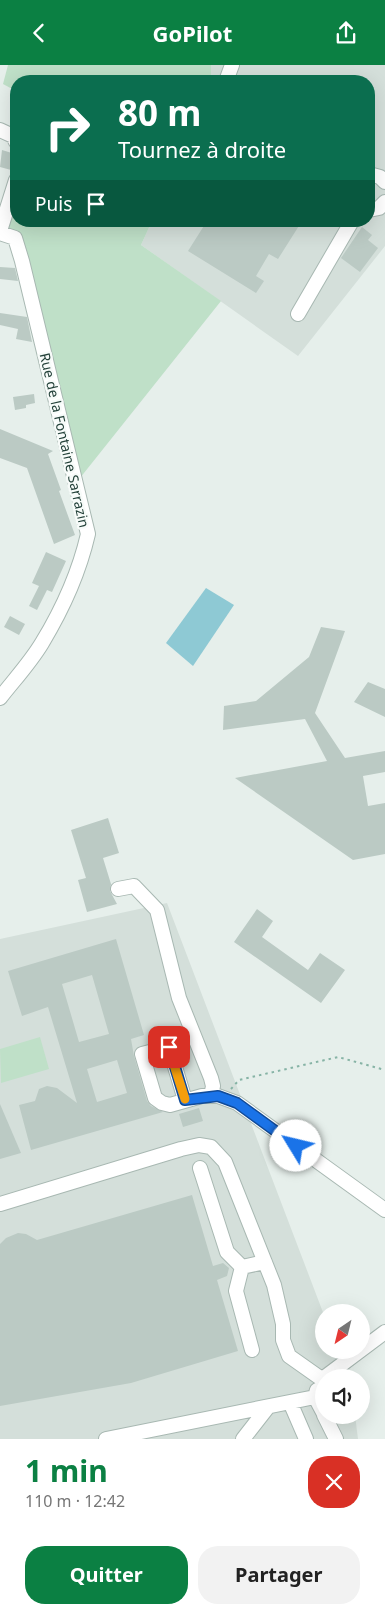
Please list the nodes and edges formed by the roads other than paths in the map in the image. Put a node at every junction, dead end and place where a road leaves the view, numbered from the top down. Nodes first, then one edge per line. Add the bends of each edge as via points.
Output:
1 (10, 200) edge
2 (349, 227) edge
3 (0, 232) edge
4 (298, 314) dead end
5 (0, 698) edge
6 (118, 889) dead end
7 (216, 1097) junction
8 (185, 1100) dead end
9 (200, 1168) dead end
10 (0, 1204) edge
11 (385, 1210) edge
12 (265, 1262) junction
13 (242, 1267) junction
14 (385, 1332) edge
15 (252, 1350) dead end
16 (337, 1369) edge
17 (315, 1373) edge
18 (315, 1397) edge
19 (290, 1402) junction
20 (268, 1407) junction
21 (328, 1424) edge
22 (106, 1439) edge
23 (243, 1439) edge
24 (306, 1439) edge
25 (336, 1439) edge

1 - 3 street
2 - 4 street
3 - 5 street, Rue de la Fontaine Sarrazin via 15,238 22,261 88,534 72,584 41,644
6 - 7 street via 134,885 158,910 180,998
7 - 8 street
7 - 11 street via 237,1103
9 - 13 street via 227,1252
10 - 12 street via 181,1149 199,1145 211,1147 225,1162
12 - 13 street
12 - 17 street via 274,1285 283,1340 289,1356
13 - 15 street via 236,1291
14 - 16 street
18 - 19 street
19 - 20 street
19 - 24 street
20 - 22 street
20 - 23 street
21 - 25 street

